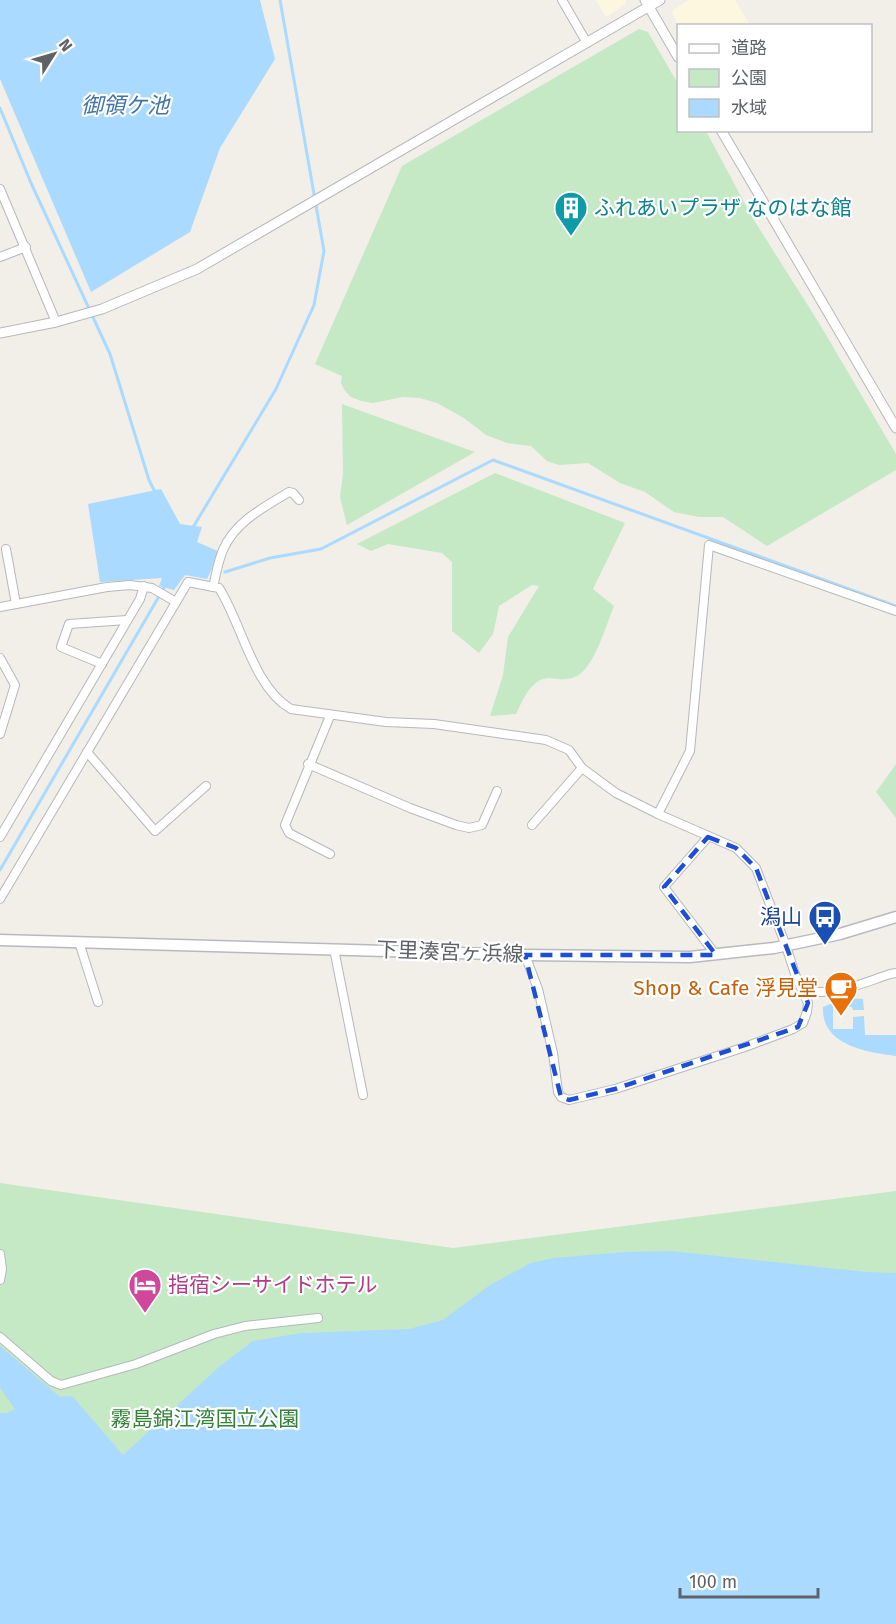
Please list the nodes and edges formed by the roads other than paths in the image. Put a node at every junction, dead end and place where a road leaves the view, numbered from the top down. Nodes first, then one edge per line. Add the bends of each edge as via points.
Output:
1 (562, 0) edge
2 (660, 0) edge
3 (647, 3) edge
4 (587, 43) junction
5 (677, 55) edge
6 (723, 132) edge
7 (0, 189) edge
8 (26, 247) junction
9 (0, 257) edge
10 (56, 322) junction
11 (0, 333) edge
12 (896, 428) edge
13 (299, 500) dead end
14 (6, 549) dead end
15 (144, 586) junction
16 (213, 587) junction
17 (174, 601) junction
18 (16, 604) junction
19 (0, 607) edge
20 (896, 611) edge
21 (127, 620) junction
22 (0, 658) edge
23 (102, 664) junction
24 (330, 716) junction
25 (0, 734) edge
26 (87, 752) junction
27 (308, 765) junction
28 (582, 768) junction
29 (206, 786) dead end
30 (497, 791) dead end
31 (658, 814) junction
32 (532, 825) dead end
33 (0, 837) edge
34 (708, 837) junction
35 (330, 854) dead end
36 (0, 899) edge
37 (896, 917) edge
38 (0, 940) edge
39 (79, 942) junction
40 (786, 946) junction
41 (334, 949) junction
42 (525, 955) junction
43 (716, 955) junction
44 (896, 973) edge
45 (802, 990) junction
46 (98, 1002) dead end
47 (363, 1095) dead end
48 (0, 1254) edge
49 (0, 1280) edge
50 (318, 1318) dead end
51 (0, 1337) edge

1 - 4 street
2 - 3 street
3 - 4 street
3 - 5 street
4 - 10 street via 197,269 102,309
6 - 12 street
7 - 8 street
8 - 9 street
8 - 10 street
10 - 11 street
13 - 16 street via 289,492 237,528 222,553
14 - 18 street
15 - 17 street
15 - 18 street via 107,586
15 - 21 street
16 - 17 street via 188,582
16 - 24 street via 219,588 228,601 244,643 280,703 291,710
17 - 26 street
18 - 19 street
20 - 31 street via 708,545 690,751
21 - 23 street
21 - 23 street via 69,624 61,647
22 - 25 street via 15,685
23 - 33 street
24 - 27 street
24 - 28 street via 434,724 546,740 569,750
26 - 29 street via 155,831
26 - 36 street
27 - 30 street via 469,828 482,825
27 - 35 street via 285,825 289,832
28 - 31 street via 616,793
28 - 32 street
31 - 34 street
34 - 40 street via 736,848 756,868
34 - 43 street via 664,887
37 - 40 main road, 下里湊宮ヶ浜線
38 - 39 main road, 下里湊宮ヶ浜線
39 - 41 main road, 下里湊宮ヶ浜線
39 - 46 street
40 - 43 main road, 下里湊宮ヶ浜線
40 - 45 street
41 - 42 main road, 下里湊宮ヶ浜線
41 - 47 street
42 - 43 main road, 下里湊宮ヶ浜線
42 - 45 street via 540,999 558,1092 569,1100 615,1089 798,1027 806,1018 808,1003
44 - 45 street via 853,987 819,993
48 - 49 street
50 - 51 street via 245,1326 214,1334 113,1371 61,1385 51,1381

